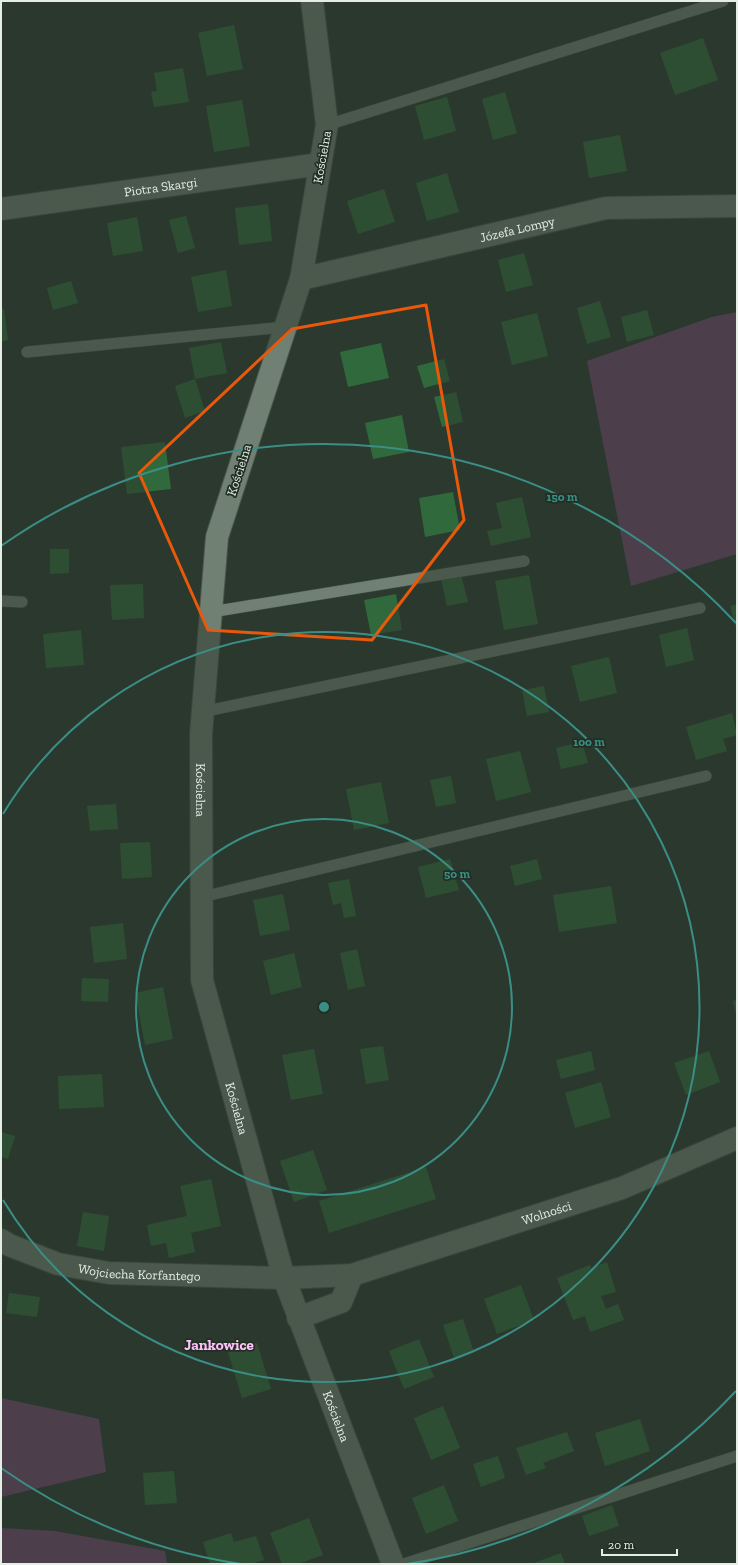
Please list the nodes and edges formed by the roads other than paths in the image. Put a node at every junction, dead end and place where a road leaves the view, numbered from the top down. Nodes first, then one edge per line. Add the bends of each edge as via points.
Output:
1 (312, 1) edge
2 (723, 1) edge
3 (327, 125) junction
4 (320, 164) junction
5 (737, 206) edge
6 (1, 209) edge
7 (300, 279) junction
8 (285, 327) junction
9 (27, 352) dead end
10 (524, 561) dead end
11 (1, 601) edge
12 (22, 602) dead end
13 (700, 608) dead end
14 (211, 612) junction
15 (202, 712) junction
16 (706, 776) dead end
17 (202, 897) junction
18 (737, 1138) edge
19 (1, 1240) edge
20 (352, 1275) junction
21 (284, 1278) junction
22 (298, 1318) junction
23 (737, 1456) edge
24 (393, 1564) edge
25 (404, 1564) edge

1 - 3 street, Kościelna
2 - 3 lane
3 - 4 street, Kościelna
4 - 6 street, Piotra Skargi
4 - 7 street, Kościelna
5 - 7 street, Józefa Lompy via 606,208
7 - 8 street, Kościelna
8 - 9 lane
8 - 14 street, Kościelna via 217,537
10 - 14 lane
11 - 12 lane
13 - 15 lane
14 - 15 street, Kościelna
15 - 17 street, Kościelna
16 - 17 lane
17 - 21 street, Kościelna via 202,980
18 - 20 street, Wolności via 622,1188
19 - 21 street, Wojciecha Korfantego via 58,1264 109,1273
20 - 21 street, Wolności
20 - 22 street via 341,1302
21 - 22 street, Kościelna
22 - 24 street, Kościelna
23 - 25 lane

